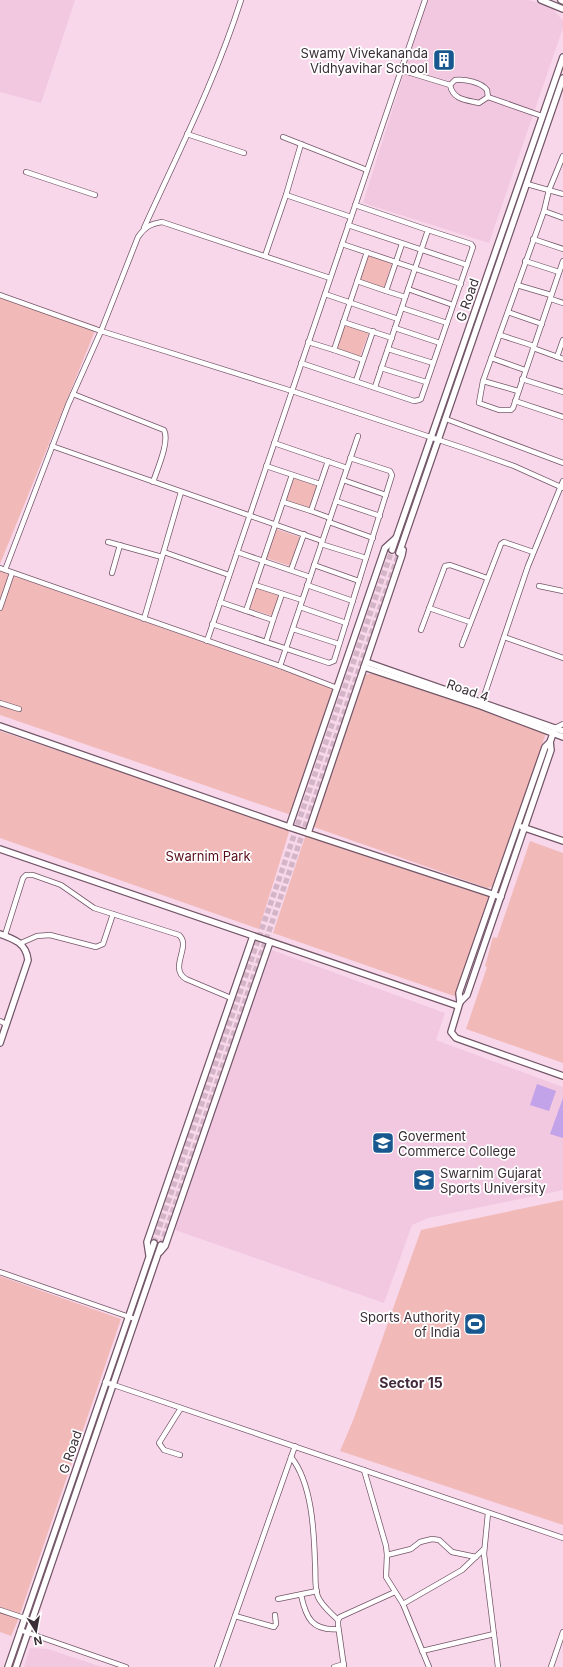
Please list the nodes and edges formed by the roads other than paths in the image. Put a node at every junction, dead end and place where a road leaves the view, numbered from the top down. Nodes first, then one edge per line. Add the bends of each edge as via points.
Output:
1 (241, 0) edge
2 (424, 0) edge
3 (541, 0) edge
4 (563, 9) edge
5 (563, 57) edge
6 (401, 70) junction
7 (563, 78) edge
8 (450, 85) junction
9 (488, 97) junction
10 (542, 116) junction
11 (187, 134) junction
12 (283, 137) dead end
13 (301, 144) junction
14 (244, 153) dead end
15 (563, 156) edge
16 (561, 167) edge
17 (367, 170) junction
18 (26, 172) dead end
19 (527, 184) junction
20 (549, 190) junction
21 (563, 194) edge
22 (95, 195) dead end
23 (286, 195) junction
24 (355, 205) junction
25 (544, 211) junction
26 (351, 217) junction
27 (563, 218) edge
28 (348, 225) junction
29 (144, 228) junction
30 (428, 230) junction
31 (533, 239) junction
32 (342, 244) junction
33 (402, 244) junction
34 (563, 249) edge
35 (421, 250) junction
36 (367, 252) junction
37 (265, 256) junction
38 (563, 261) edge
39 (396, 262) junction
40 (525, 262) junction
41 (467, 265) junction
42 (416, 268) junction
43 (560, 275) edge
44 (330, 278) junction
45 (357, 281) junction
46 (461, 284) junction
47 (517, 285) junction
48 (408, 289) junction
49 (386, 291) junction
50 (324, 294) junction
51 (0, 295) edge
52 (405, 297) junction
53 (551, 297) junction
54 (350, 302) junction
55 (563, 303) edge
56 (454, 305) junction
57 (402, 308) junction
58 (508, 312) junction
59 (398, 318) junction
60 (343, 322) junction
61 (447, 323) junction
62 (542, 324) junction
63 (395, 328) junction
64 (101, 331) junction
65 (373, 332) junction
66 (500, 335) junction
67 (392, 338) junction
68 (563, 340) edge
69 (308, 342) junction
70 (440, 343) junction
71 (534, 347) junction
72 (388, 349) junction
73 (334, 350) junction
74 (557, 357) junction
75 (491, 358) junction
76 (563, 359) edge
77 (363, 360) junction
78 (301, 363) junction
79 (433, 364) junction
80 (381, 368) junction
81 (525, 370) junction
82 (522, 379) junction
83 (356, 381) junction
84 (483, 381) junction
85 (426, 382) junction
86 (375, 387) junction
87 (292, 391) junction
88 (518, 391) junction
89 (563, 392) edge
90 (73, 394) junction
91 (515, 401) junction
92 (563, 418) edge
93 (446, 419) junction
94 (358, 436) dead end
95 (430, 438) junction
96 (438, 440) junction
97 (274, 443) junction
98 (52, 446) junction
99 (350, 458) junction
100 (328, 461) junction
101 (563, 463) edge
102 (266, 466) junction
103 (347, 468) junction
104 (292, 475) junction
105 (343, 480) junction
106 (563, 481) edge
107 (153, 482) junction
108 (320, 484) junction
109 (562, 487) edge
110 (181, 492) junction
111 (386, 495) junction
112 (336, 501) junction
113 (283, 502) junction
114 (311, 511) junction
115 (249, 516) junction
116 (380, 516) junction
117 (330, 520) junction
118 (275, 525) junction
119 (304, 534) junction
120 (373, 538) junction
121 (397, 538) junction
122 (403, 541) junction
123 (108, 542) dead end
124 (322, 542) junction
125 (120, 545) junction
126 (392, 550) tunnel mouth
127 (237, 552) junction
128 (533, 552) junction
129 (399, 553) tunnel mouth
130 (163, 555) junction
131 (366, 558) junction
132 (263, 561) junction
133 (314, 565) junction
134 (2, 569) edge
135 (291, 570) junction
136 (12, 573) junction
137 (112, 573) dead end
138 (229, 575) junction
139 (310, 577) junction
140 (487, 578) junction
141 (359, 581) junction
142 (255, 584) junction
143 (308, 585) junction
144 (540, 586) dead end
145 (563, 591) edge
146 (282, 594) junction
147 (302, 600) junction
148 (353, 600) junction
149 (220, 602) junction
150 (300, 607) junction
151 (0, 608) edge
152 (429, 608) junction
153 (246, 611) junction
154 (144, 619) junction
155 (273, 620) junction
156 (470, 622) junction
157 (346, 623) junction
158 (212, 624) junction
159 (293, 629) junction
160 (421, 630) dead end
161 (504, 637) junction
162 (206, 641) junction
163 (266, 642) junction
164 (339, 644) junction
165 (462, 645) dead end
166 (286, 649) junction
167 (563, 658) edge
168 (365, 665) junction
169 (280, 666) junction
170 (337, 688) junction
171 (0, 703) edge
172 (482, 704) junction
173 (19, 709) dead end
174 (563, 724) edge
175 (0, 726) edge
176 (554, 731) junction
177 (563, 731) edge
178 (563, 737) edge
179 (550, 742) junction
180 (518, 826) junction
181 (289, 827) junction
182 (524, 828) junction
183 (308, 833) junction
184 (563, 841) edge
185 (0, 849) edge
186 (493, 895) junction
187 (501, 897) junction
188 (113, 914) junction
189 (2, 934) edge
190 (253, 936) junction
191 (270, 942) junction
192 (21, 943) junction
193 (231, 998) junction
194 (459, 1004) junction
195 (0, 1021) edge
196 (6, 1024) junction
197 (0, 1043) edge
198 (563, 1076) edge
199 (154, 1243) tunnel mouth
200 (161, 1245) tunnel mouth
201 (149, 1255) junction
202 (157, 1257) junction
203 (0, 1272) edge
204 (128, 1316) junction
205 (135, 1319) junction
206 (105, 1382) junction
207 (112, 1384) junction
208 (181, 1408) junction
209 (295, 1446) junction
210 (180, 1456) dead end
211 (291, 1457) junction
212 (364, 1470) junction
213 (488, 1512) junction
214 (563, 1538) edge
215 (484, 1549) junction
216 (387, 1555) junction
217 (476, 1557) junction
218 (317, 1591) junction
219 (395, 1592) junction
220 (301, 1595) junction
221 (278, 1599) dead end
222 (403, 1604) junction
223 (0, 1610) edge
224 (275, 1615) dead end
225 (235, 1616) junction
226 (24, 1618) junction
227 (338, 1620) junction
228 (338, 1629) junction
229 (20, 1630) junction
230 (563, 1632) edge
231 (28, 1633) junction
232 (494, 1634) junction
233 (422, 1651) junction
234 (344, 1666) edge
235 (8, 1667) edge
236 (16, 1667) edge
237 (126, 1667) edge
238 (217, 1667) edge
239 (334, 1667) edge
240 (429, 1667) edge
241 (498, 1667) edge
242 (550, 1667) edge

1 - 11 street via 218,63
2 - 6 street
3 - 4 street
5 - 10 street, G Road
6 - 8 street
6 - 17 street
7 - 19 street, G Road
8 - 9 street via 458,98 479,103
8 - 9 street via 461,79 479,84 487,90
9 - 10 street
10 - 95 street, G Road
11 - 14 street
11 - 29 street
12 - 13 street
13 - 17 street
13 - 23 street
15 - 16 street
16 - 20 street
17 - 24 street
18 - 22 street
19 - 20 street
19 - 93 street, G Road
20 - 21 street
20 - 25 street
23 - 26 street
23 - 37 street
24 - 26 street
24 - 30 street
25 - 27 street
25 - 31 street
26 - 28 street
28 - 32 street
28 - 33 street
29 - 37 street via 162,222
29 - 64 street via 138,237
30 - 35 street
30 - 41 street via 472,245
31 - 34 street
31 - 40 street
32 - 36 street
32 - 44 street
33 - 35 street
33 - 39 street
35 - 41 street
35 - 42 street
36 - 39 street
36 - 45 street
37 - 44 street
38 - 43 street
39 - 42 street
39 - 49 street
40 - 43 street
40 - 47 street
41 - 46 street
42 - 46 street
42 - 48 street
43 - 53 street
44 - 50 street
45 - 49 street
45 - 54 street
46 - 56 street
47 - 53 street
47 - 58 street
48 - 52 street
48 - 56 street
49 - 52 street
50 - 54 street
50 - 69 street
51 - 64 street
52 - 57 street
53 - 55 street
53 - 62 street
54 - 59 street
54 - 60 street
56 - 61 street
57 - 59 street
57 - 61 street
58 - 62 street
58 - 66 street
59 - 63 street
60 - 65 street
60 - 73 street
61 - 70 street
62 - 71 street
63 - 67 street
63 - 70 street
64 - 87 street
64 - 90 street
65 - 67 street
65 - 77 street
66 - 71 street
66 - 75 street
67 - 72 street
68 - 74 street
69 - 73 street
69 - 78 street
70 - 79 street
71 - 74 street
71 - 81 street
72 - 79 street
72 - 80 street
73 - 77 street
74 - 76 street
75 - 81 street
75 - 84 street
77 - 83 street
78 - 83 street
78 - 87 street
79 - 85 street
80 - 85 street
80 - 86 street
81 - 82 street
82 - 88 street
82 - 89 street
83 - 86 street
84 - 88 street
84 - 91 street via 479,402 508,411 513,408
85 - 86 street via 417,401
87 - 95 street
87 - 97 street
88 - 91 street
90 - 98 street
90 - 107 street via 164,430 166,441
91 - 92 street
93 - 96 street, G Road
93 - 101 street
94 - 99 street
95 - 96 street
95 - 121 street, G Road
96 - 109 street via 514,466
96 - 122 street, G Road
97 - 100 street
97 - 102 street
98 - 107 street
98 - 134 street
99 - 103 street
99 - 111 street via 390,471 392,475
100 - 103 street
100 - 108 street
102 - 104 street
102 - 115 street
103 - 105 street
104 - 108 street
104 - 113 street
105 - 111 street
105 - 112 street
106 - 109 street
107 - 110 street
108 - 114 street
109 - 128 street
110 - 115 street
110 - 130 street
111 - 116 street
112 - 116 street
112 - 117 street
113 - 114 street
113 - 118 street
114 - 117 street
115 - 118 street
115 - 127 street
116 - 120 street
117 - 120 street
117 - 124 street
118 - 119 street
118 - 132 street
119 - 124 street
119 - 135 street
120 - 131 street
121 - 126 street, G Road
121 - 170 street via 385,548
122 - 129 street, G Road
122 - 168 street via 402,555
123 - 125 street
124 - 131 street
124 - 133 street
125 - 130 street
125 - 137 street
127 - 132 street
127 - 138 street
128 - 140 street via 502,543
128 - 161 street
130 - 138 street
130 - 154 street
131 - 141 street
132 - 135 street
132 - 142 street
133 - 139 street
133 - 141 street
134 - 136 street
135 - 139 street
136 - 151 street
136 - 154 street
138 - 149 street
139 - 143 street
140 - 152 street via 450,565 445,566
140 - 156 street
141 - 148 street
142 - 146 street
142 - 153 street
143 - 147 street
143 - 148 street
144 - 145 street
146 - 147 street
146 - 155 street
147 - 150 street
148 - 157 street
149 - 153 street
149 - 158 street
150 - 157 street
150 - 159 street
152 - 156 street
152 - 160 street
153 - 155 street
154 - 162 street
155 - 163 street
156 - 165 street
157 - 164 street
158 - 162 street
158 - 163 street
159 - 164 street
159 - 166 street
161 - 167 street
161 - 172 street
162 - 169 street
163 - 166 street
164 - 166 street via 334,661 329,663
166 - 169 street
168 - 172 street, Road 4
168 - 183 street
169 - 170 street
170 - 181 street
171 - 173 street
172 - 176 street, Road 4
174 - 176 street
175 - 181 street
176 - 177 street, Road 4
176 - 178 street, Road 4
176 - 179 street
179 - 180 street via 545,747
179 - 182 street via 551,750
180 - 182 street
180 - 186 street
181 - 183 street
182 - 184 street
182 - 187 street
183 - 186 street
185 - 190 street
186 - 187 street
186 - 194 street via 459,993
187 - 194 street via 467,995
188 - 189 street via 94,908 61,885 28,875 23,878
188 - 192 street via 103,944 100,946 43,934
188 - 193 street via 179,935 183,944 178,964 180,974
189 - 192 street
190 - 191 street
190 - 193 street
191 - 194 street
191 - 202 street via 165,1246
192 - 196 street via 28,960
193 - 201 street via 147,1242
194 - 198 street via 451,1029 452,1035 456,1038
195 - 196 street
196 - 197 street
199 - 201 street, G Road
200 - 202 street, G Road
201 - 204 street, G Road
202 - 205 street, G Road
203 - 204 street
204 - 205 street
204 - 206 street, G Road
205 - 207 street, G Road
206 - 207 street
206 - 226 street, G Road
207 - 208 street
207 - 231 street, G Road
208 - 209 street
208 - 210 street via 159,1443 164,1450
209 - 211 street
209 - 212 street
211 - 218 street via 300,1468 312,1519
211 - 225 street
212 - 213 street
212 - 216 street
213 - 214 street
213 - 215 street
215 - 217 street
215 - 232 street
216 - 217 street via 411,1549 420,1542 432,1539 439,1540 452,1552
216 - 219 street via 386,1577
217 - 222 street via 454,1575
218 - 220 street
218 - 227 street via 322,1604
219 - 222 street
219 - 227 street via 340,1616
220 - 221 street
220 - 228 street via 305,1612 317,1626 322,1629
222 - 233 street
223 - 226 street
224 - 225 street via 274,1627
225 - 238 street
226 - 229 street, G Road
227 - 228 street
228 - 234 street
229 - 231 street
229 - 235 street, G Road
230 - 242 street
231 - 236 street, G Road
231 - 237 street
232 - 233 street
232 - 241 street
233 - 240 street
234 - 239 street

